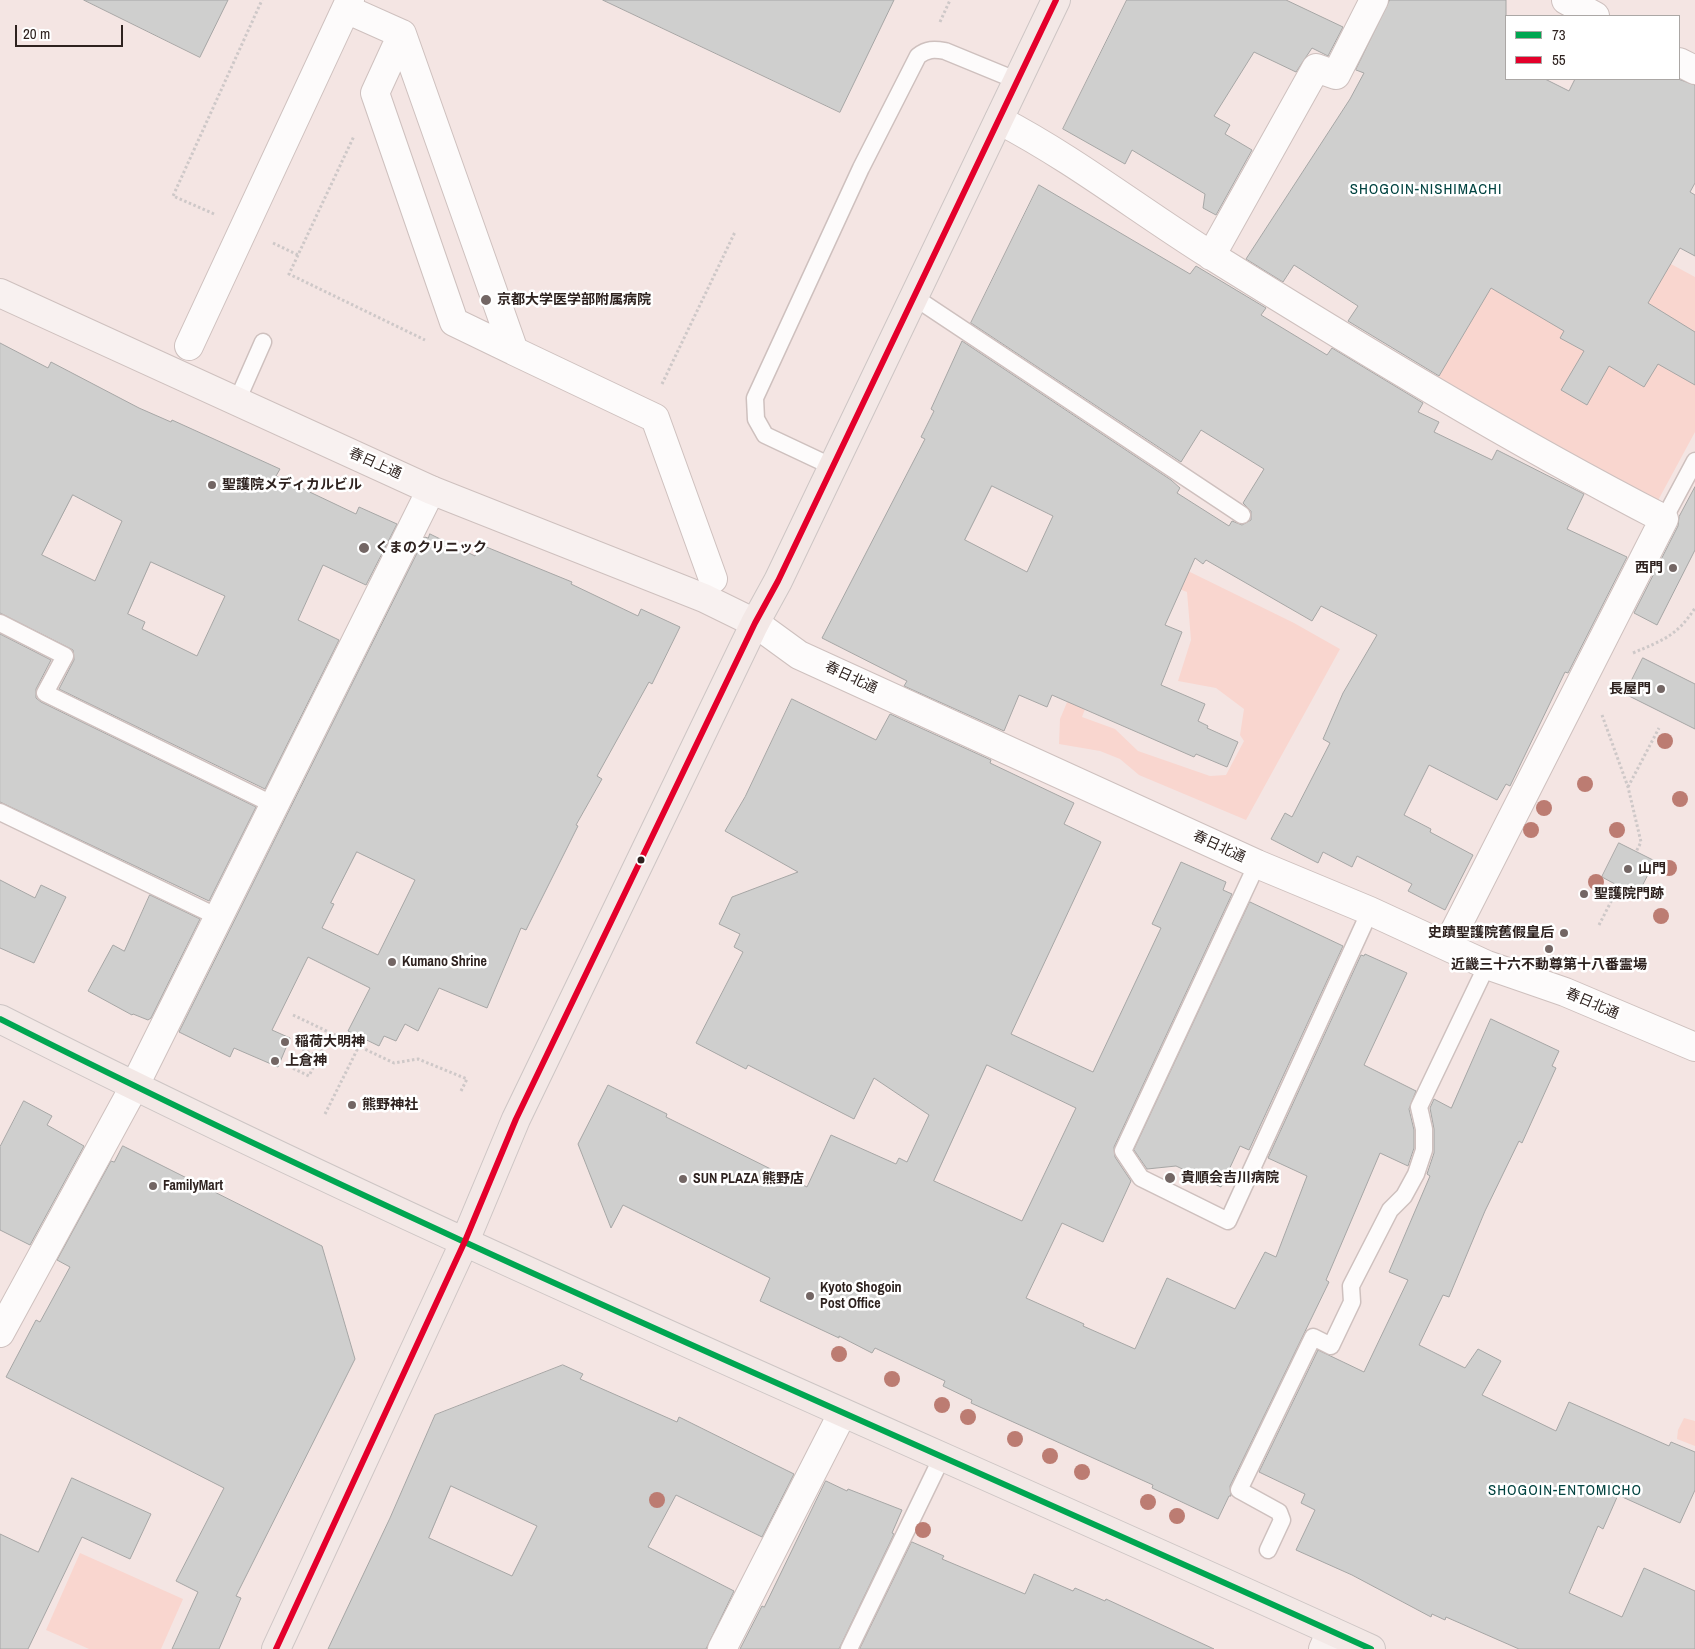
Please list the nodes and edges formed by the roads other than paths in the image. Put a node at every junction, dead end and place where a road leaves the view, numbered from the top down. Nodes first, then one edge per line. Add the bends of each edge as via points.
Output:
1 (1056, 0) edge
2 (1374, 0) edge
3 (348, 5) edge
4 (402, 34) junction
5 (1680, 62) edge
6 (1695, 70) edge
7 (1018, 81) junction
8 (999, 120) junction
9 (1211, 256) junction
10 (0, 293) edge
11 (914, 298) junction
12 (264, 342) dead end
13 (189, 346) dead end
14 (514, 351) junction
15 (237, 401) junction
16 (1695, 461) edge
17 (833, 467) junction
18 (431, 490) junction
19 (1242, 515) dead end
20 (1664, 519) junction
21 (713, 579) dead end
22 (0, 623) edge
23 (755, 623) junction
24 (274, 805) junction
25 (0, 812) edge
26 (1257, 864) junction
27 (1370, 911) junction
28 (218, 917) junction
29 (1447, 946) junction
30 (1487, 965) junction
31 (0, 1019) edge
32 (1695, 1047) edge
33 (134, 1087) junction
34 (465, 1241) junction
35 (0, 1333) edge
36 (842, 1414) junction
37 (943, 1455) junction
38 (1268, 1550) dead end
39 (1327, 1640) edge
40 (276, 1649) edge
41 (722, 1649) edge
42 (849, 1649) edge
43 (1371, 1649) edge

1 - 7 main road
2 - 9 street via 1336,75 1316,68
3 - 4 street
3 - 13 street
4 - 14 street
4 - 14 street via 375,93 454,322
5 - 6 street
7 - 8 main road
7 - 17 lane via 945,51 922,52 861,168 755,398 756,418 765,435
8 - 9 street via 1046,145
8 - 11 main road
9 - 20 street via 1553,462
10 - 15 street, 春日上通
11 - 17 main road
11 - 19 lane
12 - 15 lane
14 - 21 street via 655,418
15 - 18 street, 春日上通
16 - 20 lane
17 - 23 main road
18 - 23 street, 春日上通 via 704,598
18 - 24 street
20 - 29 street
22 - 24 lane via 65,656 45,693
23 - 26 street, 春日北通 via 799,655
23 - 34 main road via 516,1119
24 - 28 street
25 - 28 lane
26 - 27 street, 春日北通
26 - 27 lane via 1122,1151 1141,1178 1228,1221
27 - 29 street, 春日北通
28 - 33 street
29 - 30 street, 春日北通
30 - 32 street, 春日北通 via 1565,992
30 - 38 lane via 1419,1107 1424,1150 1416,1174 1404,1196 1390,1210 1351,1286 1352,1302 1331,1346 1313,1337 1239,1490 1279,1512 1282,1520
31 - 33 main road
33 - 34 main road
33 - 35 street
34 - 36 main road
34 - 40 main road
36 - 37 main road
36 - 41 street
37 - 39 main road
37 - 42 lane
39 - 43 main road

